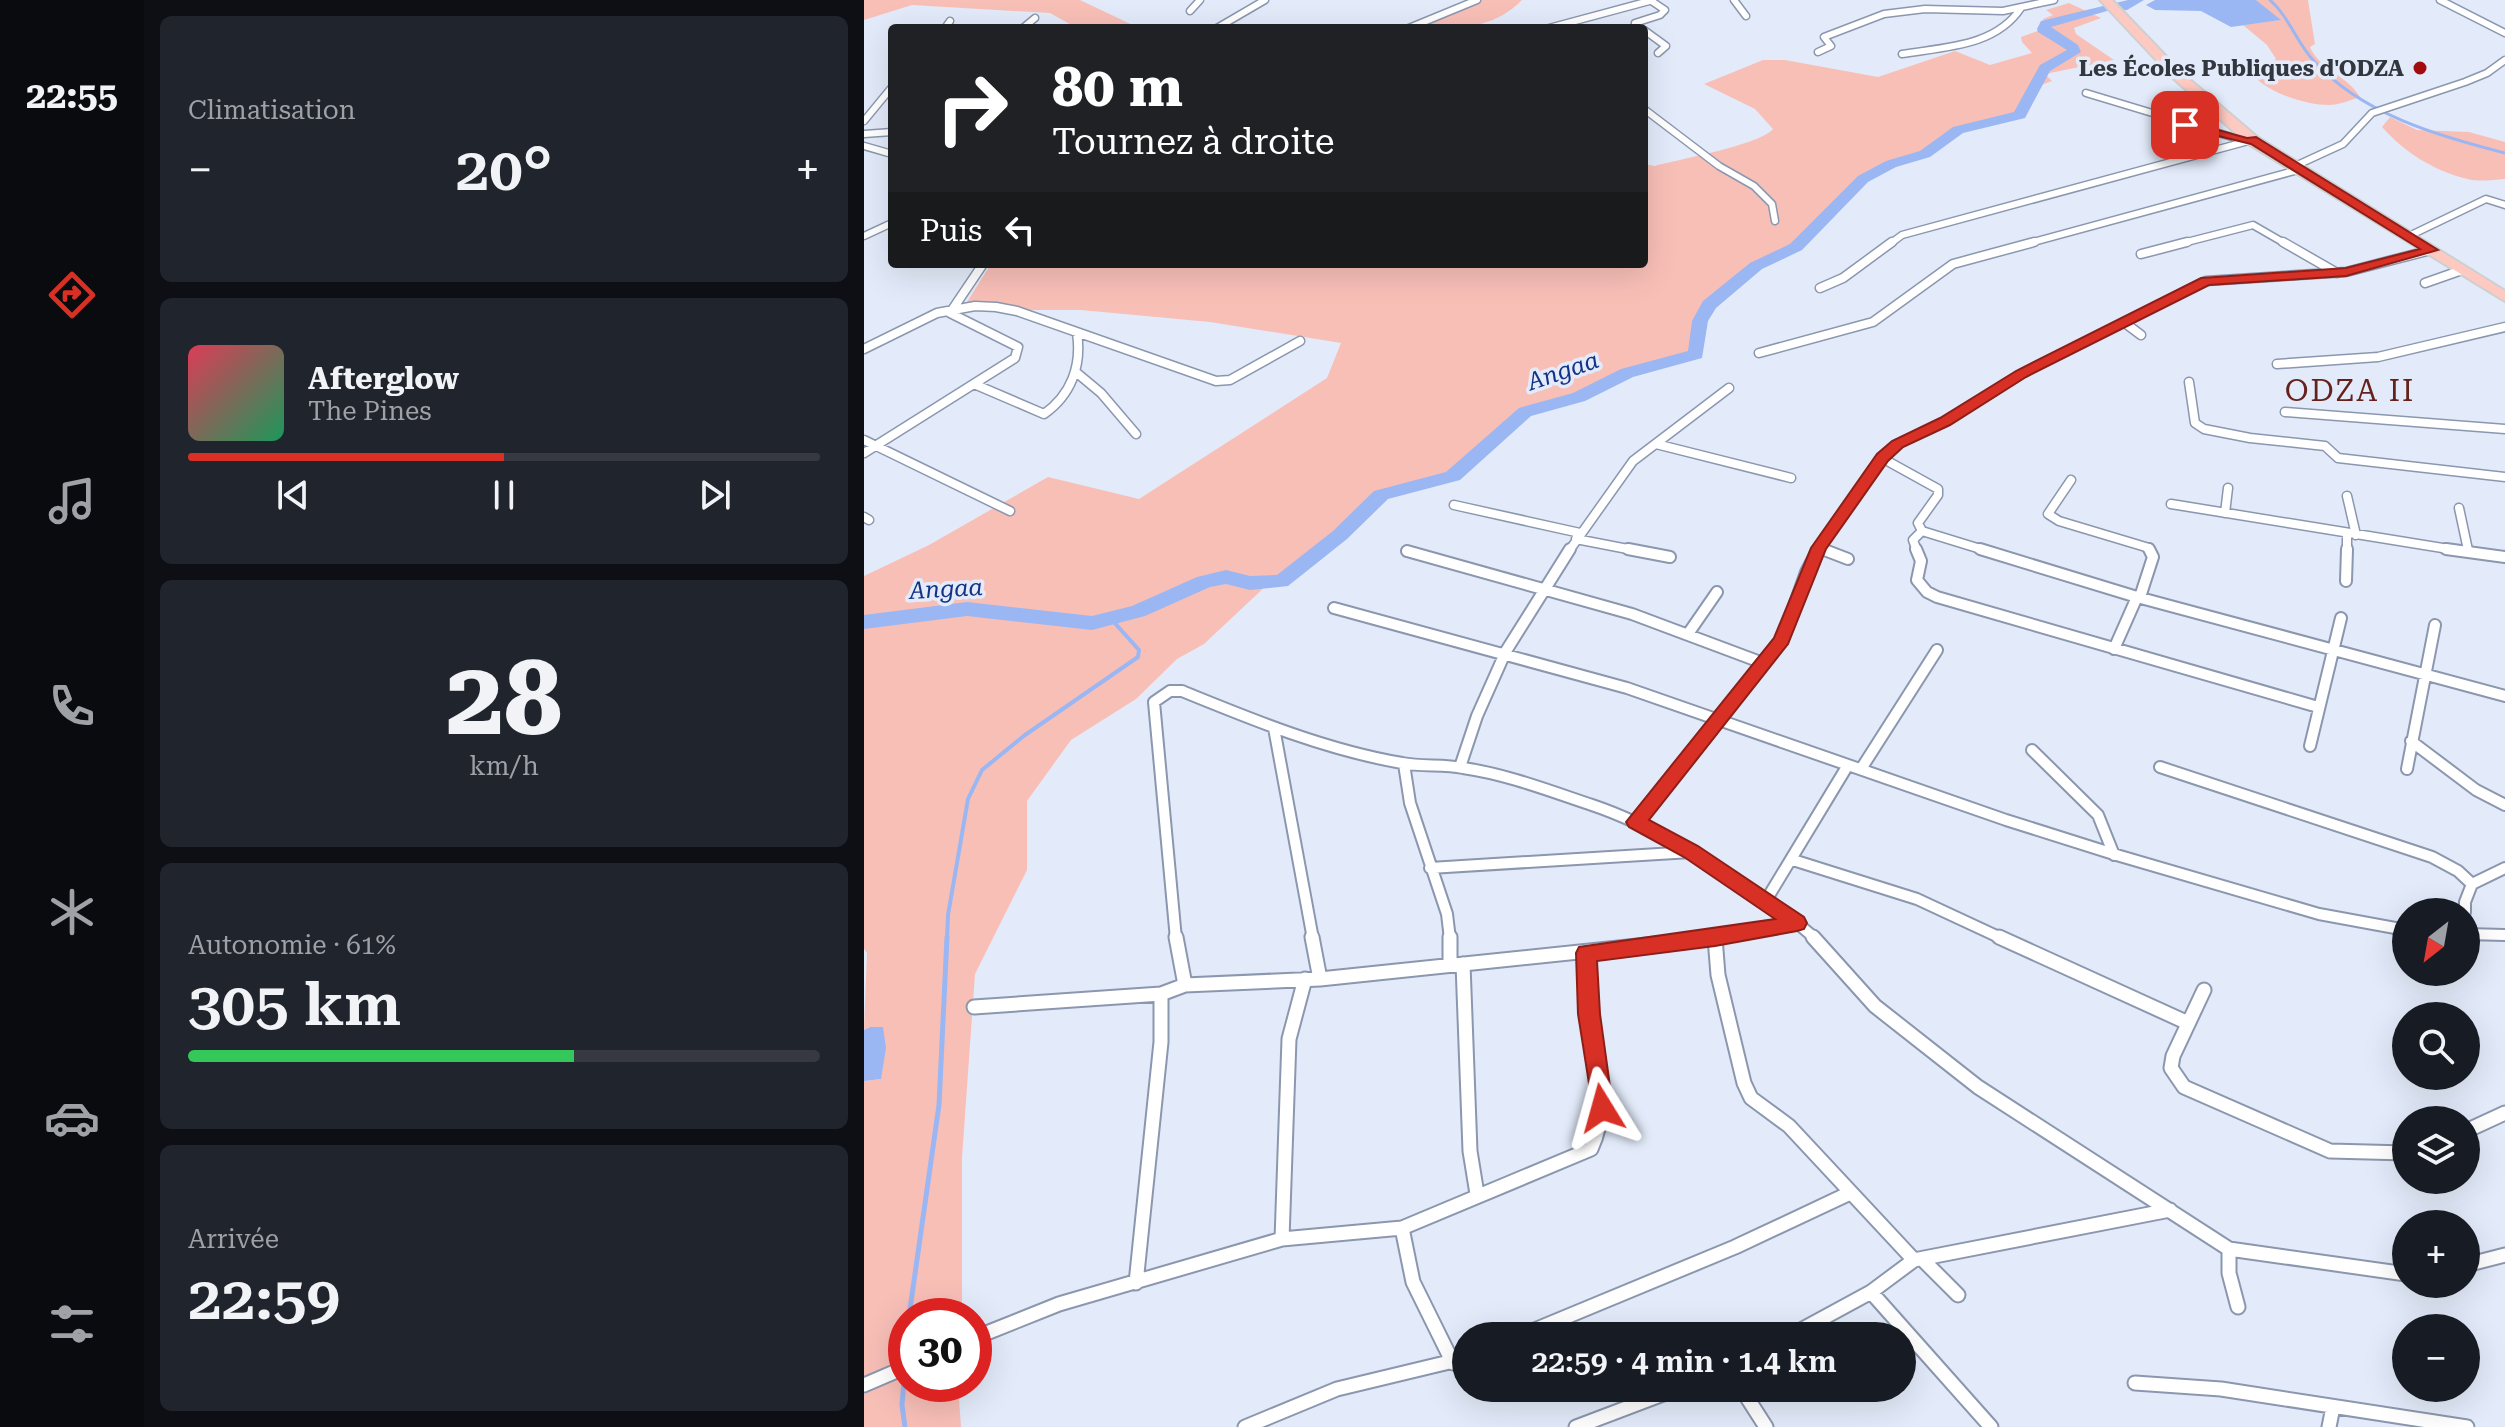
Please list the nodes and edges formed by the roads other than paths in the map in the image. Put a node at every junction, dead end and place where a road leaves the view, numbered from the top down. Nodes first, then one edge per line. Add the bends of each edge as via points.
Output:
1 (1200, 0) edge
2 (1265, 0) edge
3 (1477, 0) edge
4 (1652, 0) edge
5 (1734, 0) edge
6 (1951, 0) edge
7 (2054, 0) edge
8 (2106, 0) edge
9 (2440, 0) edge
10 (2021, 8) junction
11 (1964, 10) junction
12 (1190, 11) dead end
13 (1746, 16) dead end
14 (1035, 18) dead end
15 (950, 21) dead end
16 (948, 24) edge
17 (1028, 24) edge
18 (1224, 24) edge
19 (1419, 24) edge
20 (1564, 24) edge
21 (1636, 24) edge
22 (1648, 33) edge
23 (2505, 33) edge
24 (1818, 52) dead end
25 (1658, 53) dead end
26 (1902, 54) dead end
27 (2505, 60) edge
28 (2497, 65) junction
29 (2505, 69) edge
30 (888, 92) edge
31 (2086, 93) dead end
32 (1648, 112) edge
33 (864, 121) edge
34 (888, 132) edge
35 (864, 134) edge
36 (2250, 141) junction
37 (864, 146) edge
38 (888, 153) edge
39 (2296, 168) junction
40 (2505, 205) edge
41 (1775, 221) dead end
42 (888, 225) edge
43 (864, 236) edge
44 (2409, 236) junction
45 (2431, 250) junction
46 (2141, 254) dead end
47 (980, 268) edge
48 (2462, 270) junction
49 (2337, 273) junction
50 (2425, 283) dead end
51 (1820, 288) dead end
52 (2505, 297) edge
53 (955, 306) junction
54 (2125, 323) junction
55 (2505, 327) edge
56 (1077, 333) junction
57 (2141, 335) dead end
58 (1300, 341) dead end
59 (864, 349) edge
60 (1759, 353) dead end
61 (2277, 364) dead end
62 (1077, 373) junction
63 (2189, 382) dead end
64 (974, 384) junction
65 (1729, 388) dead end
66 (2285, 412) dead end
67 (2505, 429) edge
68 (1136, 434) dead end
69 (864, 440) edge
70 (1656, 444) junction
71 (875, 446) junction
72 (864, 453) edge
73 (1882, 458) junction
74 (2505, 477) edge
75 (1791, 478) dead end
76 (2071, 480) dead end
77 (2228, 488) dead end
78 (2347, 496) dead end
79 (2171, 504) dead end
80 (1454, 505) dead end
81 (2459, 508) dead end
82 (1010, 511) dead end
83 (2225, 513) junction
84 (1922, 531) junction
85 (2351, 534) junction
86 (1578, 536) junction
87 (1819, 548) junction
88 (2468, 550) junction
89 (1407, 551) dead end
90 (1670, 557) dead end
91 (2505, 557) edge
92 (1848, 559) dead end
93 (2346, 581) dead end
94 (1545, 590) junction
95 (1717, 592) dead end
96 (2138, 597) junction
97 (1334, 608) dead end
98 (2341, 618) dead end
99 (2435, 625) dead end
100 (1690, 631) junction
101 (2114, 649) junction
102 (1937, 650) dead end
103 (2334, 650) junction
104 (1506, 651) junction
105 (1763, 663) junction
106 (2423, 675) junction
107 (2505, 696) edge
108 (2318, 707) junction
109 (1721, 719) junction
110 (1274, 728) junction
111 (2411, 741) junction
112 (2310, 746) dead end
113 (2032, 750) dead end
114 (1404, 764) junction
115 (1848, 765) junction
116 (1460, 767) junction
117 (2160, 767) dead end
118 (1861, 769) junction
119 (2407, 769) dead end
120 (2505, 805) edge
121 (1636, 822) junction
122 (1691, 852) junction
123 (2114, 855) junction
124 (1793, 860) junction
125 (1430, 868) junction
126 (2505, 868) edge
127 (2472, 884) junction
128 (2467, 898) edge
129 (1765, 902) junction
130 (1797, 923) junction
131 (2392, 929) edge
132 (2480, 934) edge
133 (2505, 935) edge
134 (1715, 938) junction
135 (1586, 953) junction
136 (1457, 964) junction
137 (1305, 979) junction
138 (1320, 979) junction
139 (1185, 985) junction
140 (2204, 990) dead end
141 (1161, 994) junction
142 (974, 1007) dead end
143 (2188, 1023) junction
144 (2505, 1113) edge
145 (2480, 1125) edge
146 (2392, 1153) edge
147 (1850, 1193) junction
148 (1477, 1194) junction
149 (2170, 1210) junction
150 (1402, 1228) junction
151 (1282, 1239) junction
152 (2229, 1249) junction
153 (2505, 1255) edge
154 (1918, 1260) junction
155 (2480, 1261) edge
156 (2392, 1272) edge
157 (1136, 1283) junction
158 (1871, 1292) junction
159 (1958, 1295) dead end
160 (2238, 1307) dead end
161 (1554, 1322) edge
162 (1816, 1322) edge
163 (992, 1331) edge
164 (1452, 1350) edge
165 (1452, 1363) edge
166 (888, 1375) edge
167 (2135, 1383) dead end
168 (864, 1385) edge
169 (1642, 1402) edge
170 (1750, 1402) edge
171 (2333, 1407) junction
172 (1245, 1427) edge
173 (1576, 1427) edge
174 (1766, 1427) edge
175 (1991, 1427) edge
176 (2329, 1427) edge
177 (2467, 1427) edge

1 - 12 street
2 - 18 street
3 - 19 street
4 - 20 street
4 - 21 street via 1665,10
5 - 13 street
6 - 11 street
7 - 10 street
8 - 36 highway
9 - 23 street
10 - 11 street
10 - 26 street via 1991,35
11 - 24 street via 1925,9 1876,17 1824,37 1831,46
14 - 17 street
15 - 16 street
22 - 25 street via 1666,46
27 - 28 street
28 - 29 street
28 - 39 street via 2451,87 2378,110 2343,144
30 - 33 street
31 - 36 street
32 - 41 street via 1754,186 1772,204
34 - 35 street
36 - 39 highway
36 - 51 street via 1902,235 1843,278
37 - 38 street
39 - 44 highway
39 - 60 street via 1953,264 1873,322
40 - 44 street via 2486,199
42 - 43 street
44 - 45 highway
45 - 48 highway
45 - 49 street
46 - 49 street via 2253,225
47 - 53 street
48 - 50 street
48 - 52 highway
49 - 54 street via 2211,279
53 - 56 street via 1002,307
53 - 59 street
53 - 64 street via 951,316 1018,347 1015,358
54 - 57 street
54 - 73 street via 2021,374 1945,422 1897,444
55 - 61 street via 2378,357
56 - 58 street via 1223,382
56 - 62 street
62 - 64 street via 1044,414
62 - 68 street
63 - 74 street via 2195,423 2204,429 2317,444 2346,459
64 - 71 street
65 - 70 street
66 - 67 street
69 - 71 street
70 - 75 street
70 - 86 street via 1633,461
71 - 72 street
71 - 82 street
73 - 84 street via 1938,489 1918,523
73 - 87 street
76 - 96 street via 2048,514 2149,548 2153,557
77 - 83 street
78 - 85 street
79 - 83 street
80 - 86 street
81 - 88 street
83 - 85 street
84 - 96 street
84 - 101 street via 1913,540 1921,561 1917,580 1927,592
85 - 88 street
85 - 93 street
86 - 90 street
86 - 94 street
87 - 92 street
87 - 105 street via 1782,640
88 - 91 street
89 - 94 street
94 - 100 street
94 - 104 street
95 - 100 street
96 - 101 street
96 - 103 street
97 - 104 street
98 - 103 street
99 - 106 street
100 - 105 street
101 - 108 street
102 - 118 street
103 - 106 street
103 - 108 street
104 - 109 street
104 - 116 street
105 - 109 street
106 - 107 street
106 - 111 street
108 - 112 street
109 - 115 street
109 - 121 street
110 - 114 street
110 - 138 street
110 - 139 street via 1177,690 1154,702
111 - 119 street
111 - 120 street
113 - 123 street via 2098,815
114 - 116 street
114 - 125 street
115 - 118 street
115 - 124 street
116 - 121 street
117 - 127 street via 2432,857
118 - 123 street
121 - 122 street
122 - 125 street
122 - 129 street
123 - 131 street via 2313,915
124 - 129 street
124 - 143 street via 1917,899
125 - 136 street
126 - 127 street
127 - 128 street
129 - 130 street
130 - 134 street
130 - 149 street via 1875,1006 1966,1078
132 - 133 street
134 - 135 street
134 - 147 street via 1718,975 1751,1098 1789,1126
135 - 136 street
135 - 148 street via 1602,1108 1600,1136 1591,1149
136 - 138 street
136 - 148 street
137 - 138 street
137 - 139 street
137 - 151 street via 1289,1039
139 - 141 street
140 - 143 street
141 - 142 street
141 - 157 street via 1161,1042
143 - 146 street via 2171,1068 2184,1087 2330,1151
144 - 145 street
147 - 154 street
147 - 161 street
148 - 150 street
149 - 152 street
149 - 154 street
150 - 151 street
150 - 164 street via 1415,1294
151 - 157 street
152 - 156 street
152 - 160 street
153 - 155 street
154 - 158 street
154 - 159 street
157 - 163 street via 1059,1304
158 - 162 street
158 - 175 street
165 - 172 street via 1337,1389
166 - 168 street
167 - 171 street via 2221,1389
169 - 173 street
170 - 174 street
171 - 176 street
171 - 177 street

